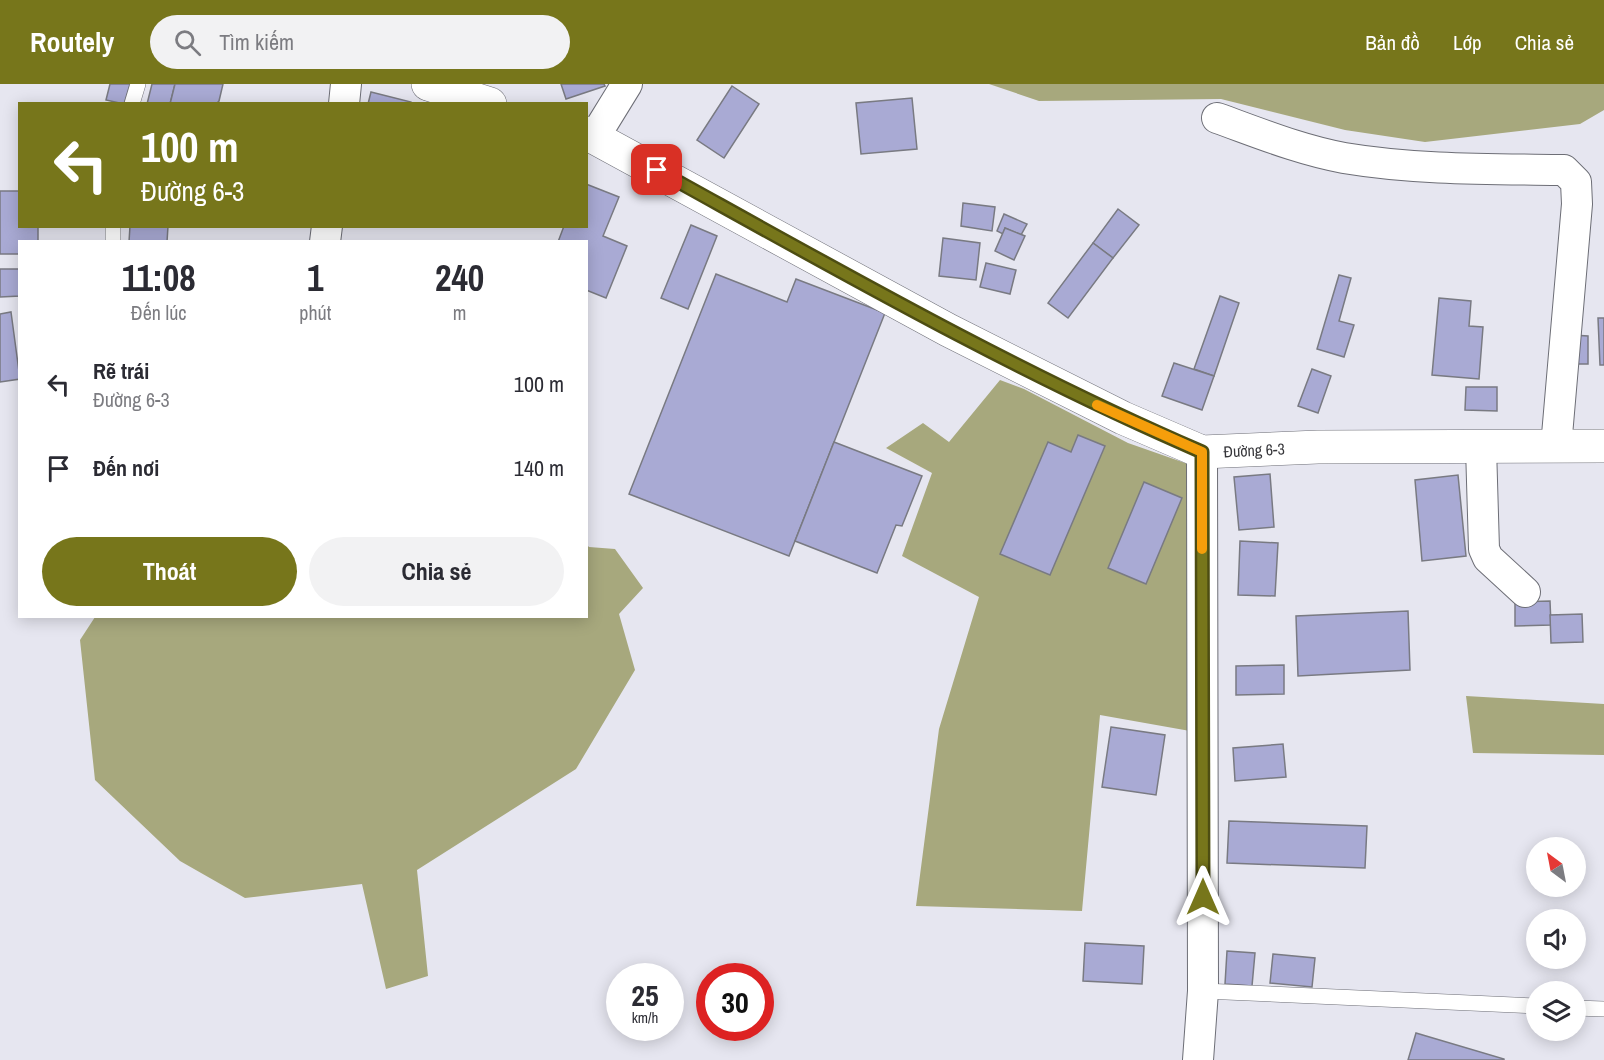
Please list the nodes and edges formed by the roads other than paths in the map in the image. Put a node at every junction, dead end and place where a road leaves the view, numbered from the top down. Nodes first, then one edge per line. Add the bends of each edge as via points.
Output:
1 (138, 84) edge
2 (346, 84) edge
3 (428, 84) edge
4 (627, 84) edge
5 (133, 102) edge
6 (344, 102) edge
7 (484, 102) edge
8 (1217, 117) dead end
9 (591, 135) edge
10 (1604, 446) edge
11 (1481, 447) junction
12 (1556, 447) junction
13 (1202, 452) junction
14 (1525, 592) dead end
15 (1203, 991) junction
16 (1526, 1006) edge
17 (1586, 1008) edge
18 (1604, 1009) edge
19 (1201, 1028) junction
20 (1198, 1060) edge
21 (1217, 1060) edge

1 - 5 lane
2 - 6 street
3 - 7 street
4 - 9 street
8 - 12 street via 1342,158 1409,166 1564,170 1576,182 1577,204
9 - 13 street, Đường 6-3 via 948,330 1123,418
10 - 12 street, Đường 6-3
11 - 12 street, Đường 6-3
11 - 13 street, Đường 6-3
11 - 14 street via 1484,549 1488,558
13 - 15 street
15 - 16 lane
15 - 19 street
17 - 18 lane
19 - 20 street
19 - 21 street

